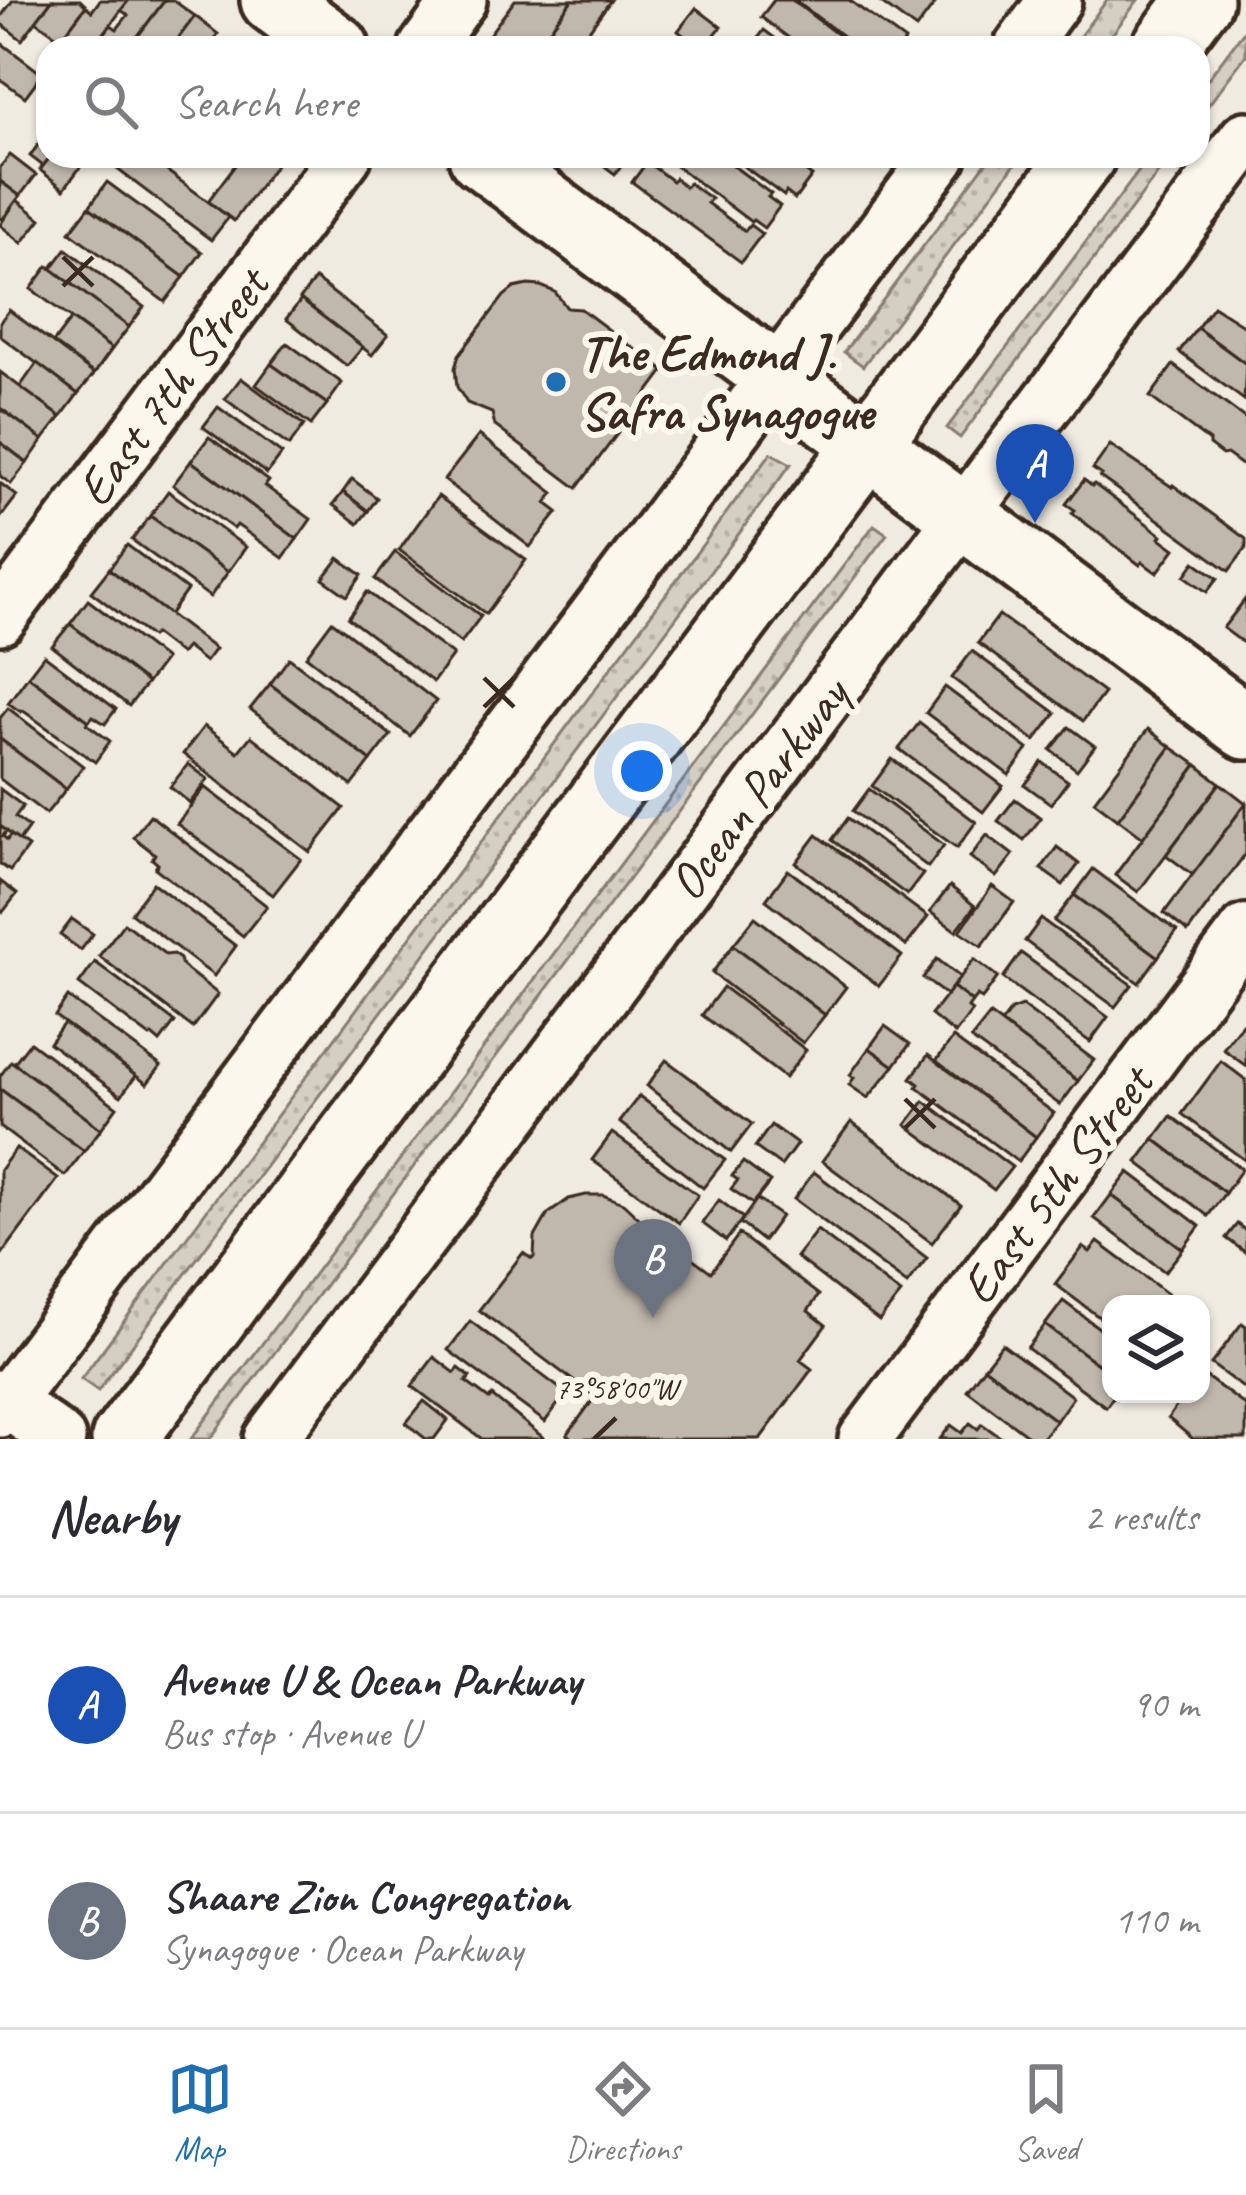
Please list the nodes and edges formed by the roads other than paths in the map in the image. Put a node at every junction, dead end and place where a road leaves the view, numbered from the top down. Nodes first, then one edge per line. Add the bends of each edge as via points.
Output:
1 (273, 0) edge
2 (460, 0) edge
3 (1055, 0) edge
4 (1200, 0) edge
5 (321, 36) edge
6 (434, 36) edge
7 (1029, 36) edge
8 (1173, 36) edge
9 (1246, 138) edge
10 (336, 168) edge
11 (497, 168) edge
12 (931, 168) edge
13 (1075, 168) edge
14 (776, 376) junction
15 (868, 445) junction
16 (963, 516) junction
17 (0, 619) edge
18 (1246, 727) edge
19 (1246, 931) edge
20 (2, 1403) edge
21 (58, 1439) edge
22 (124, 1439) edge
23 (270, 1439) edge
24 (865, 1439) edge

1 - 5 main road
2 - 6 street
3 - 7 street
4 - 8 main road
9 - 16 street, Ocean Parkway
10 - 17 street, East 7th Street
11 - 14 main road
12 - 14 street
13 - 15 main road
14 - 15 main road
14 - 20 street
15 - 16 main road
15 - 22 main road
16 - 18 main road
16 - 23 street, Ocean Parkway
19 - 24 street, East 5th Street
20 - 21 street

